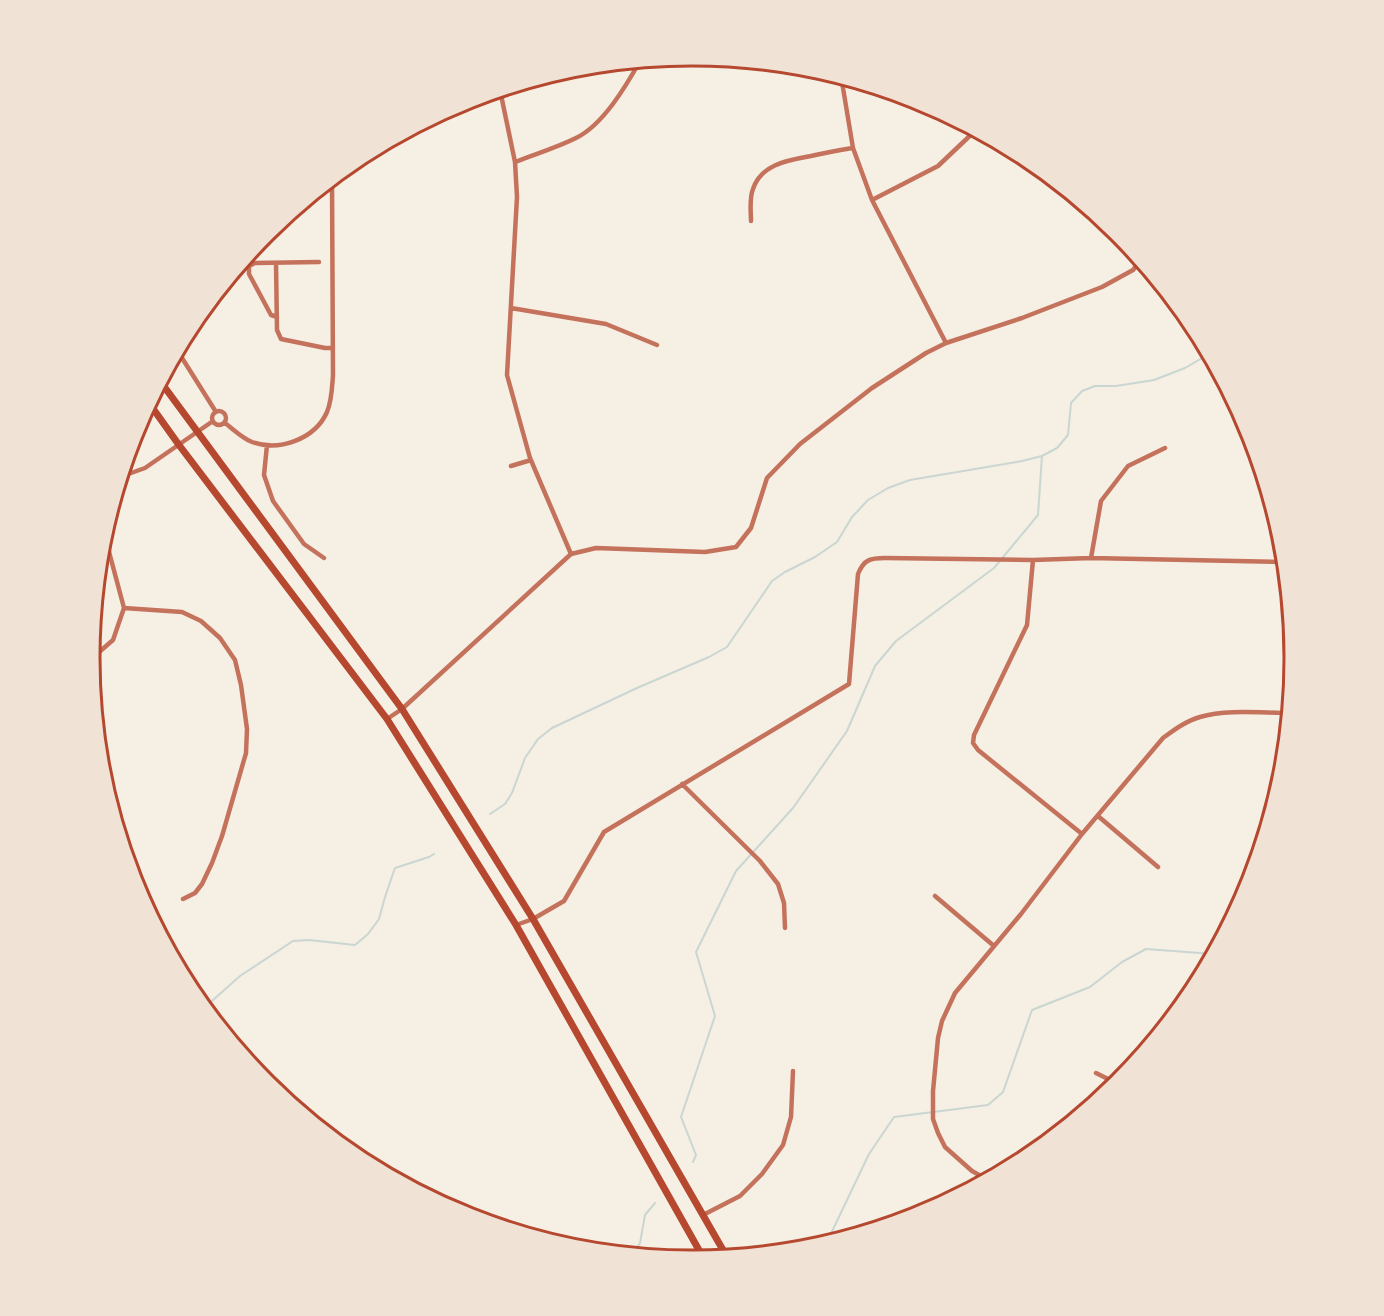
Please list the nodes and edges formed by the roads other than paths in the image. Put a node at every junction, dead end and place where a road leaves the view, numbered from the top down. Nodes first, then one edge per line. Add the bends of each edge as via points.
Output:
1 (636, 69) edge
2 (843, 85) edge
3 (501, 97) edge
4 (970, 136) edge
5 (853, 148) junction
6 (515, 162) junction
7 (332, 188) edge
8 (872, 200) junction
9 (751, 221) dead end
10 (319, 262) dead end
11 (276, 263) junction
12 (249, 266) joint
13 (1136, 267) edge
14 (511, 308) junction
15 (277, 317) junction
16 (946, 343) junction
17 (657, 345) dead end
18 (333, 348) junction
19 (182, 358) edge
20 (165, 388) edge
21 (154, 411) edge
22 (216, 412) junction
23 (213, 421) junction
24 (225, 423) junction
25 (198, 432) junction
26 (179, 445) junction
27 (267, 446) junction
28 (1165, 448) dead end
29 (531, 460) junction
30 (511, 466) dead end
31 (129, 474) edge
32 (109, 553) edge
33 (571, 554) junction
34 (324, 558) dead end
35 (1091, 558) junction
36 (1033, 560) junction
37 (1276, 562) edge
38 (123, 608) junction
39 (100, 651) edge
40 (402, 710) junction
41 (1281, 713) edge
42 (387, 719) junction
43 (682, 784) junction
44 (1098, 816) junction
45 (1082, 834) junction
46 (1158, 867) dead end
47 (935, 896) dead end
48 (183, 899) dead end
49 (533, 919) junction
50 (516, 925) junction
51 (785, 928) dead end
52 (994, 946) junction
53 (793, 1071) dead end
54 (1096, 1073) dead end
55 (1108, 1079) edge
56 (980, 1175) edge
57 (703, 1215) junction
58 (723, 1249) edge
59 (699, 1250) edge

1 - 6 street via 587,132
2 - 5 street
3 - 6 street
4 - 8 street via 938,166
5 - 8 street
5 - 9 street via 784,161 764,172 752,191
6 - 14 street
7 - 18 street
8 - 16 street
10 - 11 street
11 - 12 street
11 - 15 street
12 - 15 street via 249,274 271,315
13 - 16 street via 1102,287
14 - 17 street via 606,324
14 - 29 street via 507,375
15 - 18 street via 281,339
16 - 33 street via 872,388 800,444 767,478 751,528 736,547 705,552 596,548
18 - 27 street via 331,397 322,421 293,442
19 - 22 street
20 - 25 main road
21 - 26 main road
22 - 23 street
22 - 24 street via 224,412
23 - 24 street
23 - 25 street
24 - 27 street via 241,436
25 - 26 street
25 - 40 main road
26 - 31 street
26 - 42 main road
27 - 34 street via 264,475 273,501 304,544
28 - 35 street via 1128,466 1101,501
29 - 30 street
29 - 33 street
32 - 38 street
33 - 40 street
35 - 36 street
35 - 37 street
36 - 43 street via 875,558 863,563 858,574 849,684
36 - 45 street via 1027,625 973,743
38 - 39 street via 113,640
38 - 48 street via 182,612 201,621 220,638 235,660 241,685 246,753 212,863 195,893
40 - 42 street
40 - 49 main road
41 - 44 street via 1218,713 1179,726 1163,738
42 - 50 main road
43 - 49 street via 604,832 564,901
43 - 51 street via 778,884
44 - 45 street
44 - 46 street
45 - 52 street
47 - 52 street
49 - 50 street
49 - 57 main road
50 - 59 main road
52 - 56 street via 955,993 942,1021 933,1091 933,1119 945,1147
53 - 57 street via 791,1117 783,1145 740,1196
54 - 55 street
57 - 58 main road

